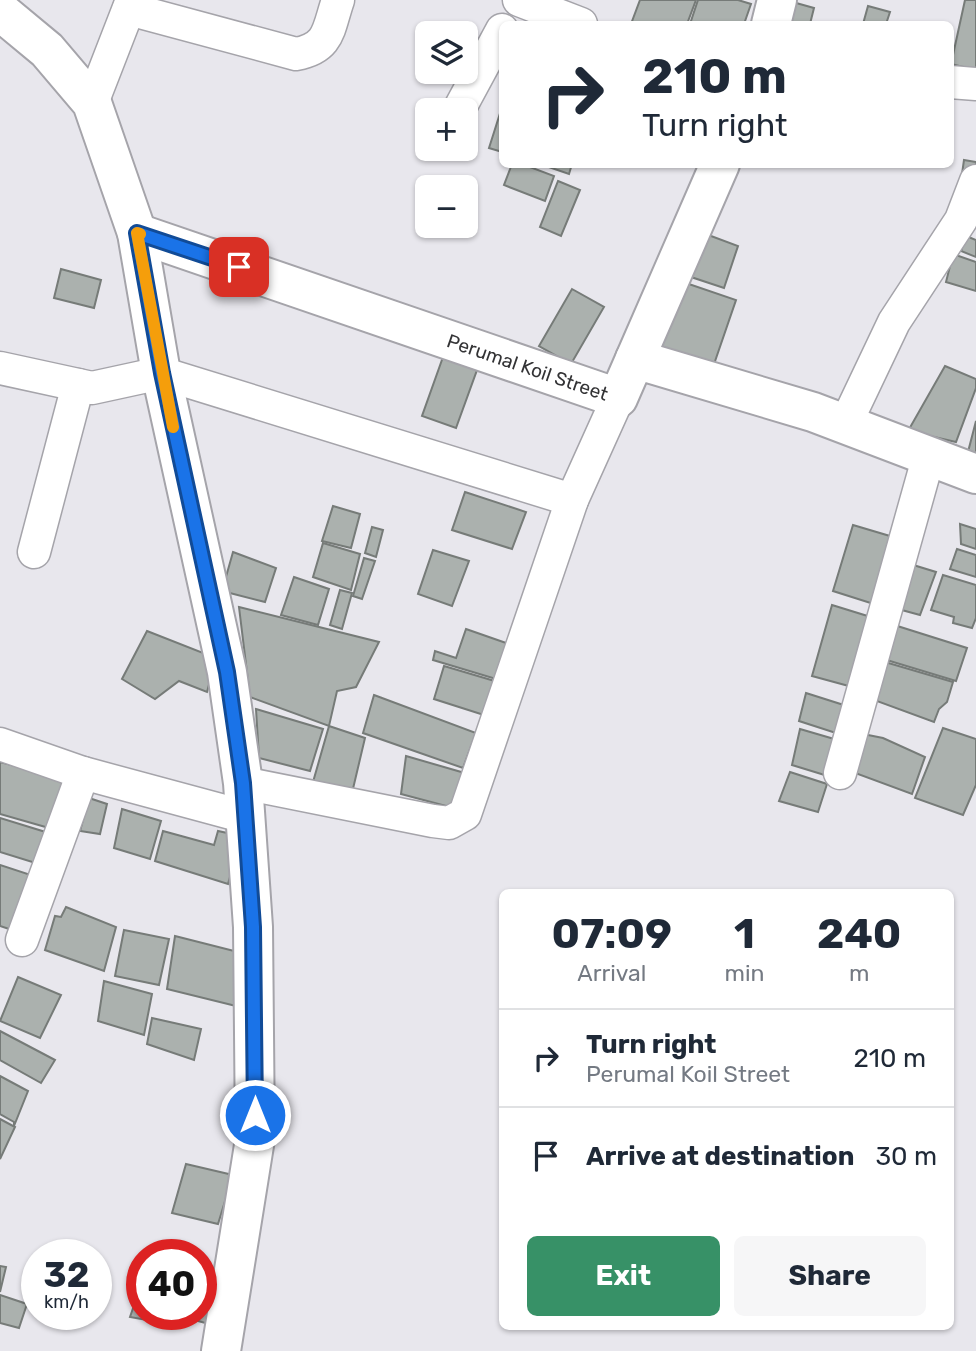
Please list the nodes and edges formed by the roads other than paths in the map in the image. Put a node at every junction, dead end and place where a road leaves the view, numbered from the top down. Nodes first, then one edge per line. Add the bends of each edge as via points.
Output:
1 (338, 0) edge
2 (777, 0) edge
3 (131, 4) edge
4 (514, 9) edge
5 (0, 11) edge
6 (568, 21) edge
7 (772, 21) edge
8 (499, 36) edge
9 (954, 82) edge
10 (976, 84) edge
11 (465, 98) edge
12 (92, 103) junction
13 (718, 168) edge
14 (976, 181) edge
15 (137, 233) junction
16 (635, 359) junction
17 (0, 368) edge
18 (162, 373) junction
19 (78, 385) junction
20 (618, 398) junction
21 (846, 423) junction
22 (929, 455) junction
23 (976, 474) edge
24 (572, 500) junction
25 (34, 552) dead end
26 (0, 744) edge
27 (83, 773) junction
28 (840, 773) dead end
29 (244, 800) junction
30 (22, 940) dead end
31 (222, 1351) edge

1 - 3 street via 325,39 312,51 296,54
2 - 7 street
3 - 12 street
4 - 6 street
5 - 12 street via 47,50
8 - 11 street
9 - 10 street
12 - 15 street
13 - 16 street, Perumal Koil Street
14 - 21 street via 961,220 894,322
15 - 18 street
15 - 20 street, Perumal Koil Street
16 - 20 street, Perumal Koil Street
16 - 21 street
17 - 19 street
18 - 19 street via 92,388
18 - 24 street
18 - 29 street via 227,672
19 - 25 street
20 - 24 street
21 - 22 street
22 - 23 street
22 - 28 street
24 - 29 street via 465,814 449,822 433,821
26 - 27 street
27 - 29 street
27 - 30 street
29 - 31 street via 253,927 255,1139

